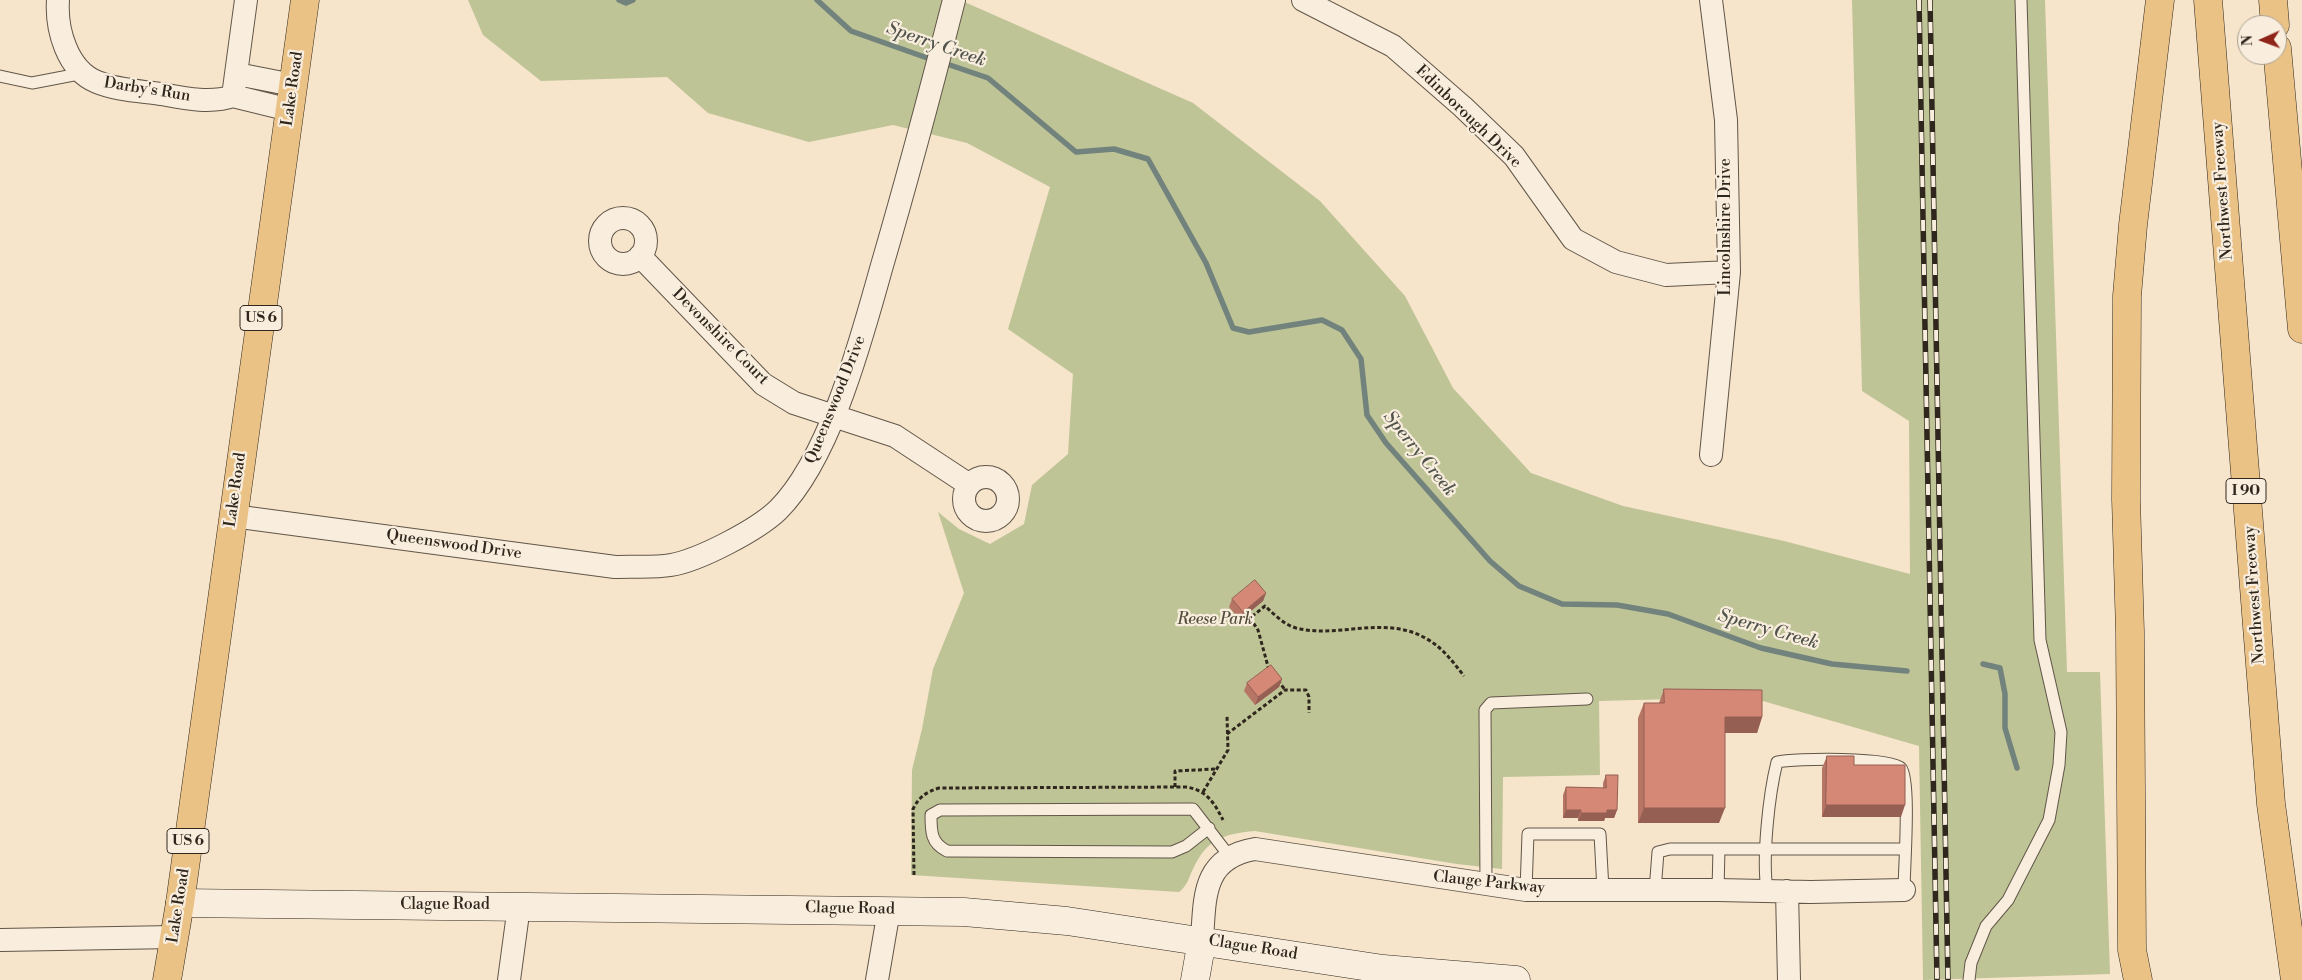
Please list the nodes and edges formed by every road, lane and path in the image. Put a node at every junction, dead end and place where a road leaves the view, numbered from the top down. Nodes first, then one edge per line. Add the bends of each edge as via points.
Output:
1 (58, 0) edge
2 (246, 0) edge
3 (305, 0) edge
4 (954, 0) edge
5 (1303, 0) edge
6 (1711, 0) edge
7 (2021, 0) edge
8 (2160, 0) edge
9 (2208, 0) edge
10 (2273, 0) edge
11 (2274, 15) edge
12 (2279, 65) edge
13 (84, 73) junction
14 (237, 74) junction
15 (0, 76) edge
16 (233, 96) junction
17 (292, 98) junction
18 (640, 256) dead end
19 (1729, 272) junction
20 (2302, 329) edge
21 (834, 414) junction
22 (1710, 455) dead end
23 (968, 484) dead end
24 (233, 516) junction
25 (1464, 676) dead end
26 (1285, 690) junction
27 (1587, 700) dead end
28 (1309, 713) dead end
29 (1227, 716) dead end
30 (1227, 734) junction
31 (1216, 769) junction
32 (1175, 787) dead end
33 (1203, 792) dead end
34 (1208, 828) junction
35 (1719, 849) junction
36 (1767, 850) junction
37 (1905, 850) junction
38 (1230, 857) junction
39 (1486, 885) junction
40 (1526, 890) junction
41 (1603, 890) junction
42 (1718, 890) junction
43 (1777, 890) junction
44 (1904, 890) joint
45 (1655, 891) junction
46 (180, 903) junction
47 (519, 906) junction
48 (889, 910) junction
49 (174, 937) junction
50 (0, 940) edge
51 (1202, 940) junction
52 (167, 980) edge
53 (509, 980) edge
54 (877, 980) edge
55 (1195, 980) edge
56 (1516, 980) edge
57 (1789, 980) edge
58 (1969, 980) edge
59 (2138, 980) edge
60 (2295, 980) edge

1 - 13 street, Darby's Run via 60,30 74,64
2 - 14 street
3 - 17 main road, Lake Road / US 6
4 - 21 street, Queenswood Drive via 862,337
5 - 19 street, Edinborough Drive via 1393,46 1463,107 1514,156 1573,239 1616,262 1666,275
6 - 19 street, Lincolnshire Drive via 1726,120
7 - 58 lane via 2040,640 2061,732 2049,820 2008,900 1986,926 1971,963
8 - 59 main road via 2127,296 2132,950
9 - 60 main road, Northwest Freeway / I 90 via 2271,804
10 - 11 main road
12 - 20 main road
13 - 15 lane via 32,83
13 - 16 street, Darby's Run via 108,86 171,96 219,100
14 - 16 street
14 - 17 street
16 - 17 street, Darby's Run
17 - 24 main road, Lake Road / US 6
18 - 21 street, Devonshire Court via 763,384 794,403
19 - 22 street, Lincolnshire Drive
21 - 23 street, Devonshire Court via 894,436
21 - 24 street, Queenswood Drive via 809,469 777,510 724,546 672,565 615,567
24 - 46 main road, Lake Road / US 6
25 - 26 path via 1445,651 1427,638 1406,630 1388,627 1310,630 1280,620 1265,606 1250,618 1258,630 1268,668
26 - 28 path via 1306,690
26 - 30 path
27 - 39 lane via 1491,703 1485,710
29 - 30 path
30 - 31 path via 1228,750
31 - 32 path via 1175,771
31 - 33 path
34 - 34 lane via 1193,809 940,810 931,815 931,834 937,846 947,851 1172,852 1186,846
34 - 38 lane
35 - 36 lane
35 - 42 lane
35 - 45 lane via 1658,852
36 - 37 lane
36 - 37 lane via 1772,789 1778,762 1815,758 1887,762 1900,766 1906,786
36 - 43 lane via 1765,873
37 - 44 lane
38 - 39 street, Clauge Parkway via 1254,850
38 - 51 street, Clauge Parkway via 1209,879
39 - 40 street, Clauge Parkway
40 - 41 street, Clauge Parkway
40 - 41 lane via 1528,834 1600,834
41 - 45 street, Clauge Parkway
42 - 43 street, Clauge Parkway
42 - 45 street, Clauge Parkway
43 - 44 street, Clauge Parkway
43 - 57 street
46 - 47 main road, Clague Road
46 - 49 main road, Lake Road / US 6
47 - 48 main road, Clague Road
47 - 53 street
48 - 51 main road, Clague Road via 964,912 1067,921
48 - 54 street
49 - 50 street
49 - 52 main road, Lake Road / US 6
51 - 55 main road
51 - 56 main road, Clague Road via 1383,969

